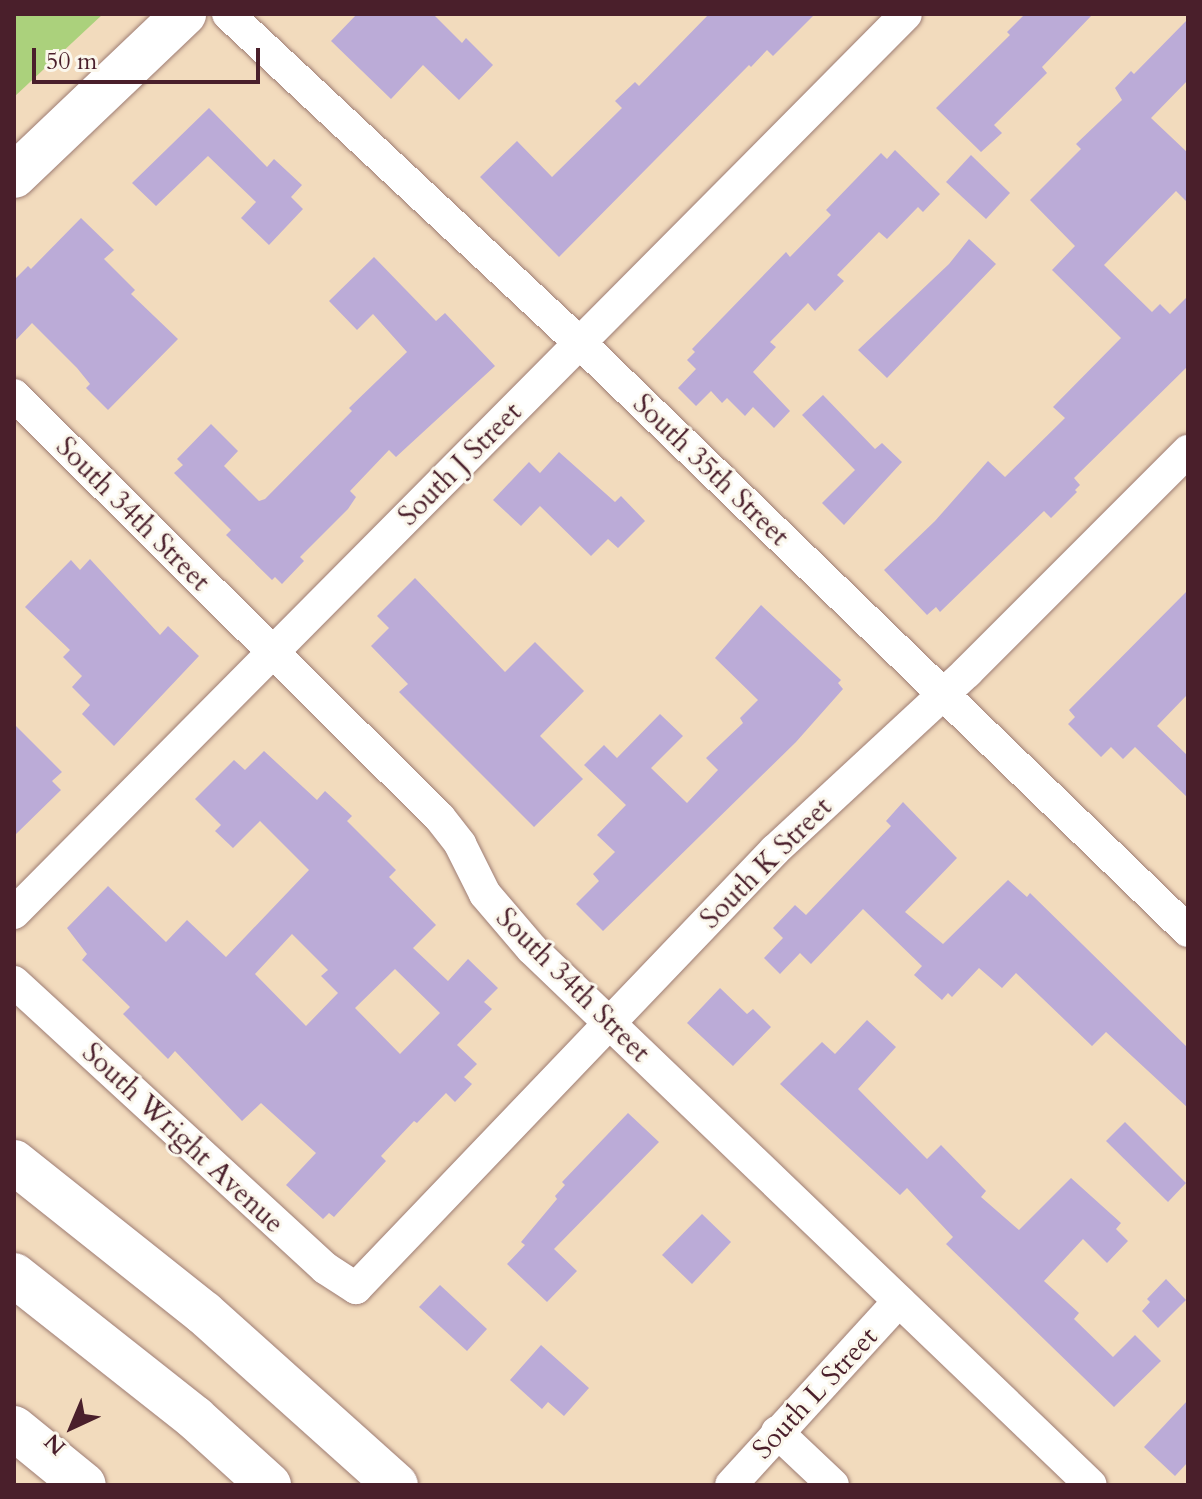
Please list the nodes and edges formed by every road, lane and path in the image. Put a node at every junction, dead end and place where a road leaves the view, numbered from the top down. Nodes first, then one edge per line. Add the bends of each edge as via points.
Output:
1 (184, 14) edge
2 (228, 14) edge
3 (906, 14) edge
4 (14, 176) edge
5 (580, 343) junction
6 (14, 395) edge
7 (1188, 451) edge
8 (272, 653) junction
9 (941, 695) junction
10 (14, 913) edge
11 (1188, 931) edge
12 (14, 982) edge
13 (609, 1023) junction
14 (14, 1162) edge
15 (14, 1275) edge
16 (356, 1288) joint
17 (899, 1301) junction
18 (14, 1428) edge
19 (777, 1432) junction
20 (84, 1485) edge
21 (269, 1485) edge
22 (396, 1485) edge
23 (731, 1485) edge
24 (833, 1485) edge
25 (1091, 1485) edge

1 - 4 main road
2 - 5 street, South 35th Street
3 - 5 street, South J Street
5 - 8 street, South J Street
5 - 9 street, South 35th Street
6 - 8 street, South 34th Street
7 - 9 street, South K Street
8 - 10 street, South J Street
8 - 13 street, South 34th Street via 440,818 503,918
9 - 11 street, South 35th Street
9 - 13 street, South K Street via 775,850
12 - 16 street, South Wright Avenue via 325,1268
13 - 16 street, South K Street
13 - 17 street, South 34th Street
14 - 22 main road via 204,1313
15 - 21 main road
17 - 19 street, South L Street
17 - 25 street, South 34th Street
18 - 20 main road
19 - 23 street, South L Street
19 - 24 street

